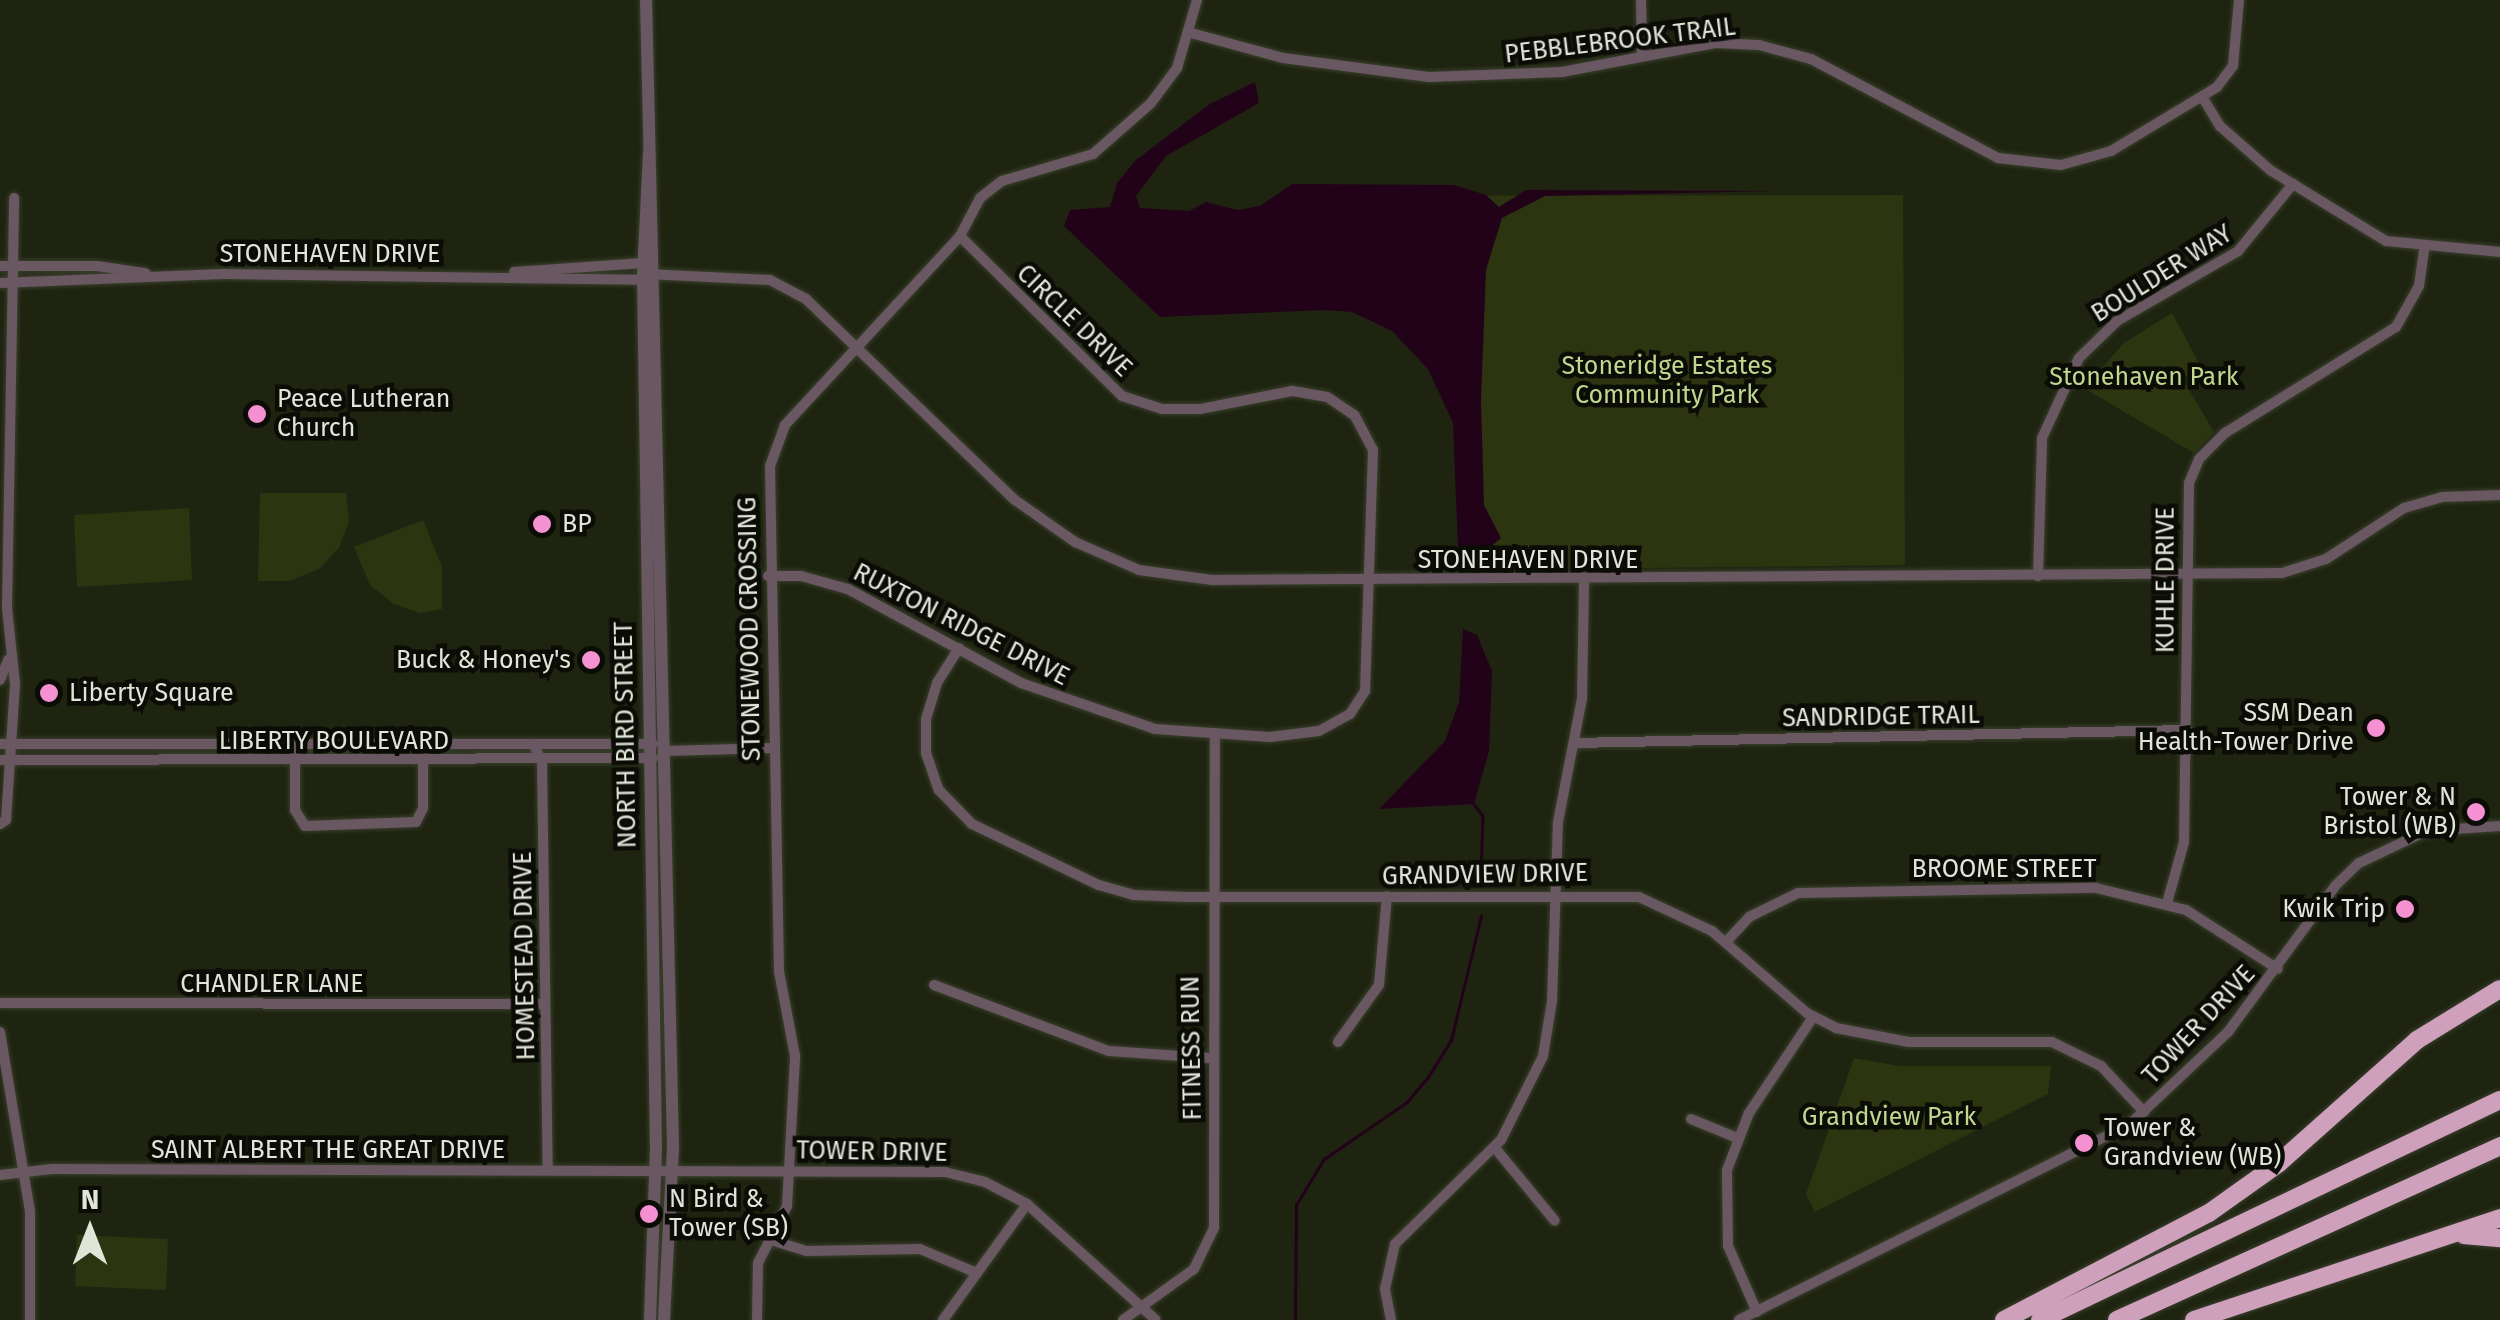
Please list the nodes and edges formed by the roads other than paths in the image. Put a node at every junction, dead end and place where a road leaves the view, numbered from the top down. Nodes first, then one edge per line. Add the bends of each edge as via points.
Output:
1 (646, 0) edge
2 (1197, 0) edge
3 (1641, 0) edge
4 (2240, 0) edge
5 (1191, 34) junction
6 (1642, 54) junction
7 (2203, 98) junction
8 (2292, 184) junction
9 (14, 198) dead end
10 (960, 236) junction
11 (2424, 248) junction
12 (2500, 252) edge
13 (0, 266) edge
14 (15, 266) junction
15 (646, 273) junction
16 (503, 274) junction
17 (156, 275) junction
18 (0, 283) edge
19 (15, 283) junction
20 (855, 342) junction
21 (2500, 495) edge
22 (6, 537) edge
23 (2185, 574) junction
24 (768, 576) junction
25 (2038, 576) junction
26 (1584, 580) junction
27 (1368, 581) junction
28 (958, 648) junction
29 (9, 659) junction
30 (0, 680) edge
31 (2188, 730) junction
32 (1215, 733) junction
33 (649, 742) junction
34 (295, 743) junction
35 (423, 743) junction
36 (1575, 743) junction
37 (6, 744) edge
38 (532, 744) junction
39 (772, 748) junction
40 (665, 751) junction
41 (6, 760) edge
42 (295, 760) junction
43 (542, 760) junction
44 (648, 760) junction
45 (423, 761) junction
46 (0, 824) edge
47 (2500, 826) edge
48 (1553, 895) junction
49 (1387, 896) junction
50 (1211, 897) junction
51 (2167, 903) junction
52 (1726, 942) junction
53 (2278, 968) junction
54 (934, 985) dead end
55 (2500, 990) edge
56 (0, 1004) edge
57 (544, 1004) junction
58 (1813, 1017) junction
59 (0, 1032) edge
60 (1338, 1042) dead end
61 (1210, 1058) junction
62 (2495, 1102) edge
63 (2144, 1112) junction
64 (1691, 1119) dead end
65 (1737, 1138) junction
66 (1495, 1148) junction
67 (2493, 1149) edge
68 (548, 1170) junction
69 (656, 1170) junction
70 (672, 1170) junction
71 (792, 1170) junction
72 (23, 1171) junction
73 (0, 1175) edge
74 (1027, 1204) junction
75 (2500, 1218) edge
76 (1556, 1222) dead end
77 (2458, 1234) junction
78 (2500, 1238) edge
79 (774, 1241) junction
80 (976, 1273) junction
81 (1142, 1306) junction
82 (1757, 1312) junction
83 (30, 1320) edge
84 (650, 1320) edge
85 (664, 1320) edge
86 (758, 1320) edge
87 (943, 1320) edge
88 (1122, 1320) edge
89 (1156, 1320) edge
90 (1391, 1320) edge
91 (1739, 1320) edge
92 (2004, 1320) edge
93 (2040, 1320) edge
94 (2117, 1320) edge
95 (2194, 1320) edge

1 - 15 street, NORTH BIRD STREET
2 - 5 street, STONEWOOD CROSSING
3 - 6 street
4 - 7 street, PEBBLEBROOK TRAIL via 2233,66
5 - 6 street, PEBBLEBROOK TRAIL via 1283,58 1429,76 1562,72
5 - 10 street, STONEWOOD CROSSING via 1177,68 1125,129 1092,154 1002,181 980,198
6 - 7 street, PEBBLEBROOK TRAIL via 1730,44 1812,58 1998,158 2041,165 2074,164 2111,150
7 - 8 street via 2220,126
8 - 11 street via 2386,241
8 - 25 street, BOULDER WAY via 2238,251 2116,321 2072,369 2042,438
9 - 14 street
10 - 20 street, STONEWOOD CROSSING
10 - 27 street, CIRCLE DRIVE via 1122,396 1162,410 1200,410 1292,391 1327,398 1354,415 1374,450
11 - 12 street
11 - 23 street, KUHLE DRIVE via 2419,286 2396,327 2204,452 2185,496
13 - 14 street, STONEHAVEN DRIVE
14 - 17 street, STONEHAVEN DRIVE via 97,266
14 - 19 street
15 - 16 street, STONEHAVEN DRIVE
15 - 16 street, STONEHAVEN DRIVE
15 - 20 street, STONEHAVEN DRIVE via 770,280 806,299
15 - 33 street, NORTH BIRD STREET
15 - 40 street, NORTH BIRD STREET
16 - 17 street, STONEHAVEN DRIVE
17 - 19 street, STONEHAVEN DRIVE via 95,284
18 - 19 street, STONEHAVEN DRIVE
19 - 22 street
20 - 24 street, STONEWOOD CROSSING via 785,425 770,466
20 - 27 street, STONEHAVEN DRIVE via 1015,500 1075,542 1139,570 1212,580
21 - 23 street, STONEHAVEN DRIVE via 2442,497 2404,508 2303,568
22 - 29 street
23 - 25 street, STONEHAVEN DRIVE
23 - 31 street, KUHLE DRIVE
24 - 28 street, RUXTON RIDGE DRIVE via 836,584
24 - 39 street, STONEWOOD CROSSING
25 - 26 street, STONEHAVEN DRIVE
26 - 27 street, STONEHAVEN DRIVE
26 - 36 street
27 - 32 street, RUXTON RIDGE DRIVE via 1371,668 1350,714 1319,731
28 - 32 street, RUXTON RIDGE DRIVE via 1074,704 1155,728
28 - 50 street, GRANDVIEW DRIVE via 936,682 926,719 935,783 956,812 1099,885 1133,895
29 - 30 street
29 - 37 street via 15,684
31 - 36 street, SANDRIDGE TRAIL
31 - 51 street, KUHLE DRIVE via 2184,842
32 - 50 street, FITNESS RUN
33 - 38 street, LIBERTY BOULEVARD
33 - 40 street
33 - 44 street, NORTH BIRD STREET
34 - 35 street, LIBERTY BOULEVARD
34 - 37 street, LIBERTY BOULEVARD
34 - 42 street
35 - 38 street, LIBERTY BOULEVARD
35 - 45 street
36 - 48 street via 1558,822
37 - 41 street
38 - 43 street
39 - 40 street, LIBERTY BOULEVARD
39 - 71 street, STONEWOOD CROSSING via 779,970 795,1056
40 - 44 street, LIBERTY BOULEVARD
40 - 70 street, NORTH BIRD STREET
41 - 42 street, LIBERTY BOULEVARD
41 - 46 street
42 - 45 street, LIBERTY BOULEVARD
42 - 45 street via 296,816 305,826 416,822
43 - 44 street, LIBERTY BOULEVARD
43 - 45 street, LIBERTY BOULEVARD
43 - 57 street, HOMESTEAD DRIVE
44 - 69 street, NORTH BIRD STREET
47 - 53 street, TOWER DRIVE via 2426,831 2374,854 2336,885
48 - 49 street, GRANDVIEW DRIVE
48 - 52 street, GRANDVIEW DRIVE via 1638,897 1686,914
48 - 66 street via 1549,1028 1530,1090
49 - 50 street, GRANDVIEW DRIVE
49 - 60 street via 1379,984
50 - 61 street, FITNESS RUN
51 - 52 street, BROOME STREET via 2096,888 1826,890 1767,905
51 - 53 street, BROOME STREET via 2210,922
52 - 58 street, GRANDVIEW DRIVE
53 - 63 street, TOWER DRIVE via 2228,1032
54 - 61 street via 1110,1051
55 - 92 highway via 2417,1040 2280,1162 2209,1213
56 - 57 street, CHANDLER LANE
57 - 68 street, HOMESTEAD DRIVE
58 - 63 street, GRANDVIEW DRIVE via 1846,1031 1909,1042 2052,1042 2102,1066
58 - 65 street
59 - 72 street
61 - 81 street, FITNESS RUN via 1213,1236 1194,1269
62 - 93 highway
63 - 82 street, TOWER DRIVE via 2083,1153
64 - 65 street
65 - 82 street via 1727,1170 1725,1230
66 - 76 street
66 - 90 street via 1395,1244 1385,1289
67 - 94 highway
68 - 69 street, SAINT ALBERT THE GREAT DRIVE
68 - 72 street, SAINT ALBERT THE GREAT DRIVE
69 - 70 street, TOWER DRIVE
69 - 84 street, NORTH BIRD STREET
70 - 71 street, TOWER DRIVE
70 - 85 street, NORTH BIRD STREET
71 - 74 street, TOWER DRIVE via 945,1172 986,1182
71 - 79 street, STONEWOOD CROSSING
72 - 73 street, SAINT ALBERT THE GREAT DRIVE
72 - 83 street
74 - 80 street
74 - 81 street, TOWER DRIVE
75 - 77 highway
77 - 78 highway
77 - 95 highway
79 - 80 street via 806,1251 920,1250
79 - 86 street, STONEWOOD CROSSING via 758,1264
80 - 87 street
81 - 88 street, FITNESS RUN
81 - 89 street, TOWER DRIVE
82 - 91 street, TOWER DRIVE

